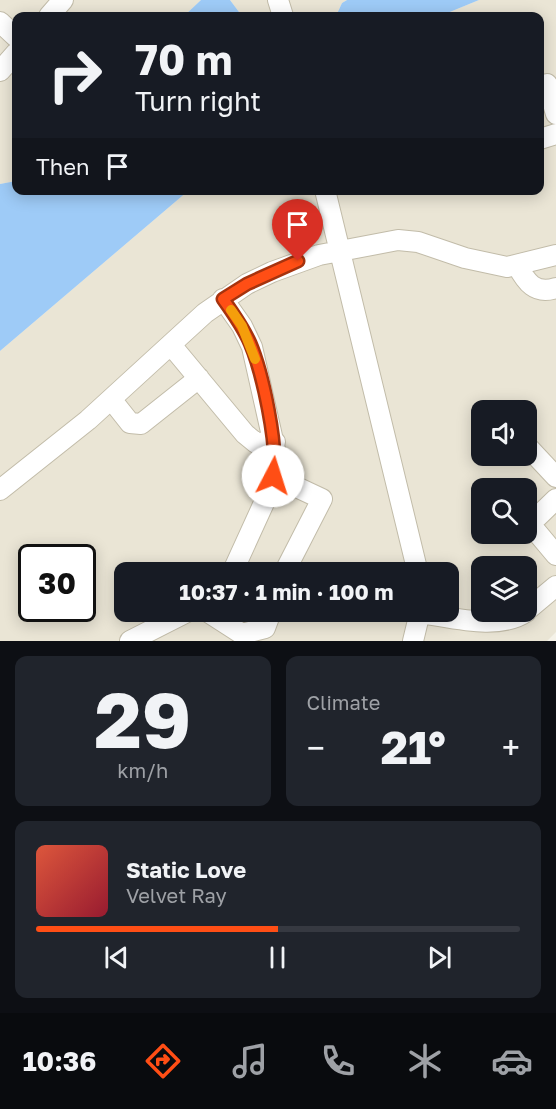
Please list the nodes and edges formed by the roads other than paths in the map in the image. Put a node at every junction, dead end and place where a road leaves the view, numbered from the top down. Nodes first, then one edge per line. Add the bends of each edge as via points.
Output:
1 (63, 0) edge
2 (52, 12) edge
3 (0, 22) edge
4 (12, 33) edge
5 (12, 58) edge
6 (0, 71) edge
7 (544, 85) edge
8 (556, 114) edge
9 (326, 195) edge
10 (340, 249) junction
11 (556, 255) edge
12 (517, 265) junction
13 (556, 288) edge
14 (223, 299) junction
15 (171, 345) junction
16 (199, 378) junction
17 (111, 399) junction
18 (275, 442) junction
19 (537, 457) edge
20 (273, 476) junction
21 (556, 477) edge
22 (0, 490) edge
23 (556, 499) edge
24 (556, 555) edge
25 (237, 562) edge
26 (290, 562) edge
27 (415, 562) edge
28 (556, 586) edge
29 (537, 602) edge
30 (167, 622) edge
31 (223, 622) edge
32 (267, 622) edge
33 (418, 622) edge
34 (130, 641) edge
35 (413, 641) edge

1 - 2 street
3 - 4 street
5 - 6 street
7 - 8 street via 547,84
9 - 10 street
10 - 12 street via 388,241 418,242 494,265
10 - 14 street via 272,272
10 - 27 street
11 - 12 street
12 - 13 street via 527,283 536,289
14 - 15 street
14 - 18 street via 252,346
15 - 16 street
15 - 17 street
16 - 17 street via 141,424 130,423
16 - 18 street via 245,434 256,443
17 - 22 street
18 - 20 street
19 - 21 street
20 - 25 street
20 - 26 street via 322,499
23 - 24 street via 530,524
28 - 29 street
30 - 34 street
31 - 32 street via 242,634 265,628
33 - 35 street

